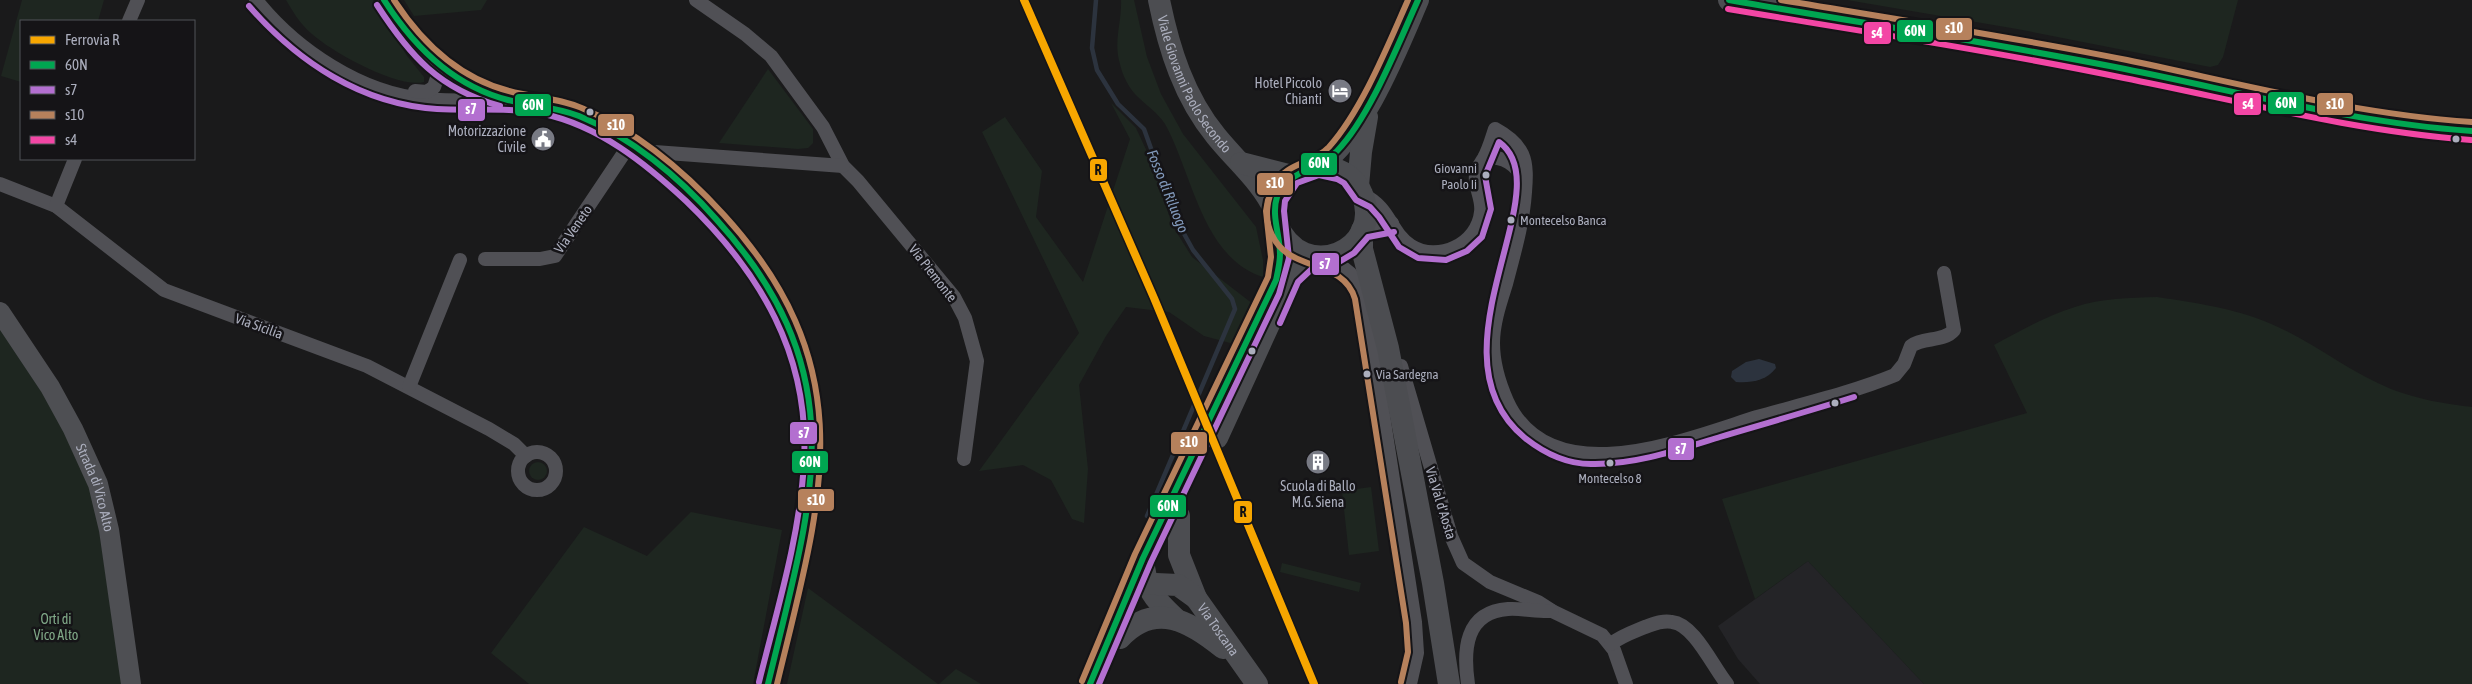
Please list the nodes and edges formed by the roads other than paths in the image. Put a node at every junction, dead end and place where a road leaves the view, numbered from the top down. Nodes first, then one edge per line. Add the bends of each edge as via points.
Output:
1 (138, 0) edge
2 (256, 0) edge
3 (384, 0) edge
4 (696, 0) edge
5 (1159, 0) edge
6 (1418, 0) edge
7 (1729, 0) edge
8 (129, 20) edge
9 (433, 62) junction
10 (363, 81) junction
11 (1373, 96) junction
12 (508, 100) junction
13 (2472, 131) edge
14 (635, 148) junction
15 (1485, 157) junction
16 (75, 160) edge
17 (1241, 163) junction
18 (843, 166) junction
19 (1318, 166) junction
20 (1292, 176) junction
21 (1526, 183) junction
22 (0, 184) edge
23 (1360, 190) junction
24 (56, 206) junction
25 (1276, 218) junction
26 (1392, 224) junction
27 (1363, 229) junction
28 (1318, 257) junction
29 (485, 259) dead end
30 (460, 260) dead end
31 (1944, 274) dead end
32 (0, 312) edge
33 (1388, 348) junction
34 (409, 387) junction
35 (526, 456) dead end
36 (964, 459) dead end
37 (1179, 516) junction
38 (1139, 583) junction
39 (1196, 598) junction
40 (1552, 611) junction
41 (1177, 620) junction
42 (1120, 638) junction
43 (1611, 644) junction
44 (1240, 661) junction
45 (1725, 681) edge
46 (1256, 683) edge
47 (131, 684) edge
48 (768, 684) edge
49 (1090, 684) edge
50 (1096, 684) edge
51 (1410, 684) edge
52 (1450, 684) edge
53 (1468, 684) edge
54 (1626, 684) edge

1 - 8 street
2 - 10 street via 299,45
3 - 9 street
4 - 18 street, Via Piemonte via 771,56 823,127
5 - 17 main road, Viale Giovanni Paolo Secondo via 1176,66 1190,96 1217,138
6 - 11 main road
7 - 13 main road via 2117,67 2346,117
9 - 10 street via 438,79 430,91
9 - 12 street via 462,83
10 - 12 street via 386,91 422,99
11 - 19 main road via 1342,145
11 - 23 main road via 1362,142
12 - 14 street via 576,115 608,130
14 - 18 street
14 - 29 street, Via Veneto via 554,256
14 - 48 street via 705,208 756,266 784,314 804,375 813,430 810,492
15 - 21 street via 1505,159 1514,164
15 - 21 street via 1495,129 1522,153
15 - 26 street via 1476,175 1481,216 1474,232 1463,242 1444,251 1420,250 1404,240
16 - 24 street
17 - 20 main road, Viale Giovanni Paolo Secondo
17 - 25 main road, Viale Giovanni Paolo Secondo via 1265,192
18 - 36 street, Via Piemonte via 945,286 965,318 977,361
19 - 20 main road
19 - 23 main road via 1340,171
20 - 25 main road via 1277,198
21 - 31 street via 1517,243 1494,325 1496,370 1511,409 1519,420 1542,439 1574,454 1601,455 1663,445 1894,375 1904,364 1910,346 1948,335 1954,330
22 - 24 street, Via Sicilia
23 - 26 street via 1386,212
23 - 27 main road via 1366,208
24 - 34 street, Via Sicilia via 164,290 359,362
25 - 28 main road via 1282,236 1290,245
25 - 38 main road via 1280,257 1276,280 1142,558
26 - 27 street
27 - 28 main road via 1351,246 1338,254
27 - 33 main road via 1362,249
28 - 37 main road via 1297,270 1287,285
28 - 51 street via 1344,268 1355,278 1367,311 1415,622 1417,653
30 - 34 street
32 - 47 street, Strada di Vico Alto via 50,387 96,477 108,524
33 - 40 street, Via Val d'Aosta via 1402,367 1458,555 1480,577
33 - 52 main road
34 - 35 street, Via Sicilia via 496,433
37 - 38 main road
37 - 39 main road, Via Toscana via 1179,555
38 - 39 main road, Via Toscana via 1178,585
38 - 41 main road, Via Toscana
38 - 42 main road
38 - 49 main road
39 - 44 main road, Via Toscana
40 - 43 street, Via Val d'Aosta via 1590,628
40 - 53 street, Via Val d'Aosta via 1502,610 1482,619 1473,629 1466,649
41 - 42 main road, Via Toscana via 1151,618 1132,626
41 - 44 main road, Via Toscana via 1200,630
42 - 50 main road
43 - 45 street via 1628,633 1658,623 1676,622 1695,637
43 - 54 street
44 - 46 main road, Via Toscana

